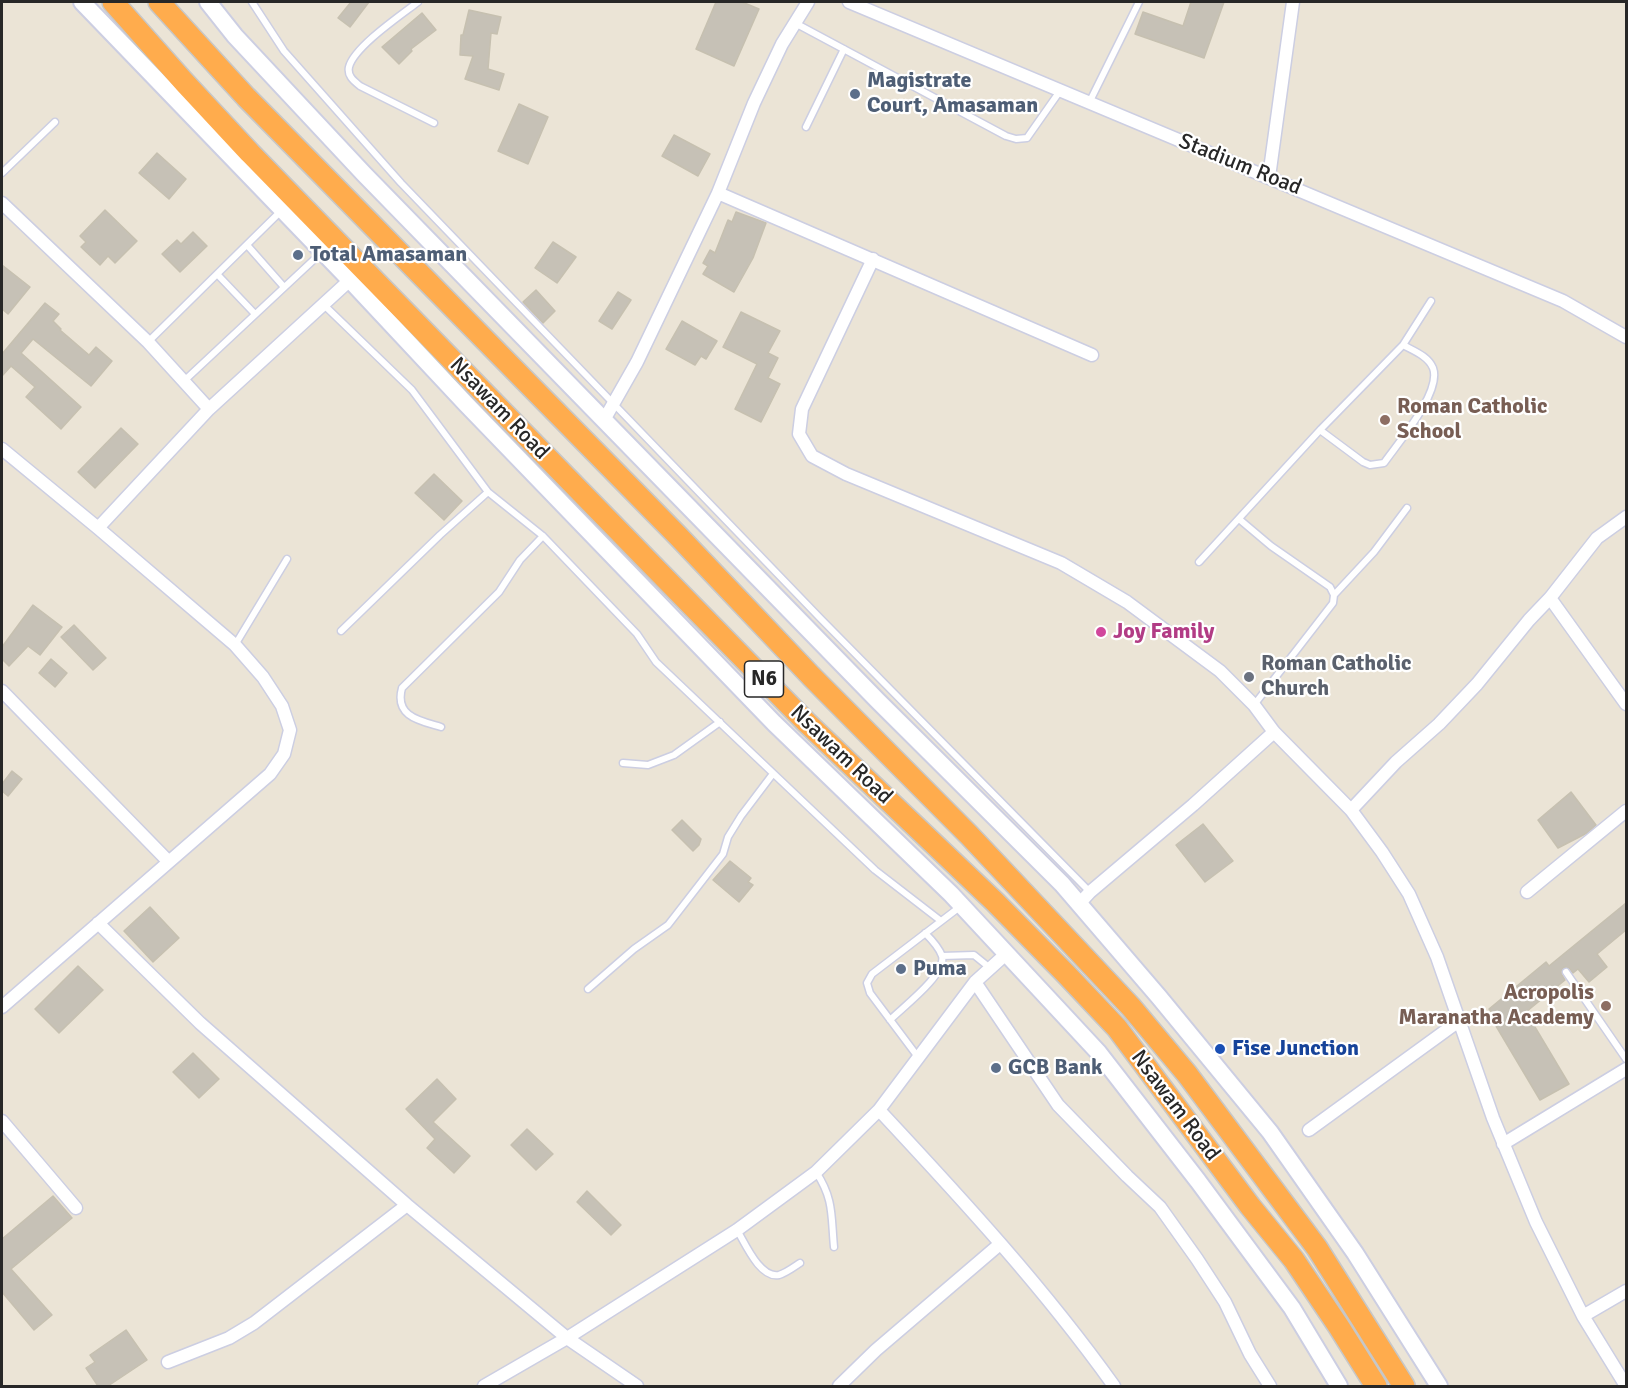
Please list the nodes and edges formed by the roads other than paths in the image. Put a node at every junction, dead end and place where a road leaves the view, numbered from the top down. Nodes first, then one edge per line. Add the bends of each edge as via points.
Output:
1 (82, 2) edge
2 (113, 2) edge
3 (159, 2) edge
4 (208, 2) edge
5 (252, 2) edge
6 (418, 2) edge
7 (808, 2) edge
8 (849, 2) edge
9 (1139, 2) edge
10 (1293, 2) edge
11 (795, 23) junction
12 (844, 49) junction
13 (1060, 91) junction
14 (1089, 103) junction
15 (55, 122) dead end
16 (434, 123) dead end
17 (806, 128) dead end
18 (2, 173) edge
19 (1269, 177) junction
20 (718, 193) junction
21 (2, 203) edge
22 (283, 210) junction
23 (247, 245) junction
24 (322, 252) junction
25 (873, 259) junction
26 (217, 274) junction
27 (350, 280) junction
28 (284, 287) junction
29 (1431, 301) dead end
30 (323, 304) junction
31 (255, 314) junction
32 (1626, 337) edge
33 (148, 342) junction
34 (1403, 345) junction
35 (1092, 355) dead end
36 (183, 381) junction
37 (614, 403) junction
38 (209, 409) junction
39 (604, 420) junction
40 (1320, 430) junction
41 (2, 449) edge
42 (488, 492) junction
43 (1407, 508) dead end
44 (1626, 517) edge
45 (1239, 519) junction
46 (98, 528) junction
47 (543, 536) junction
48 (287, 559) dead end
49 (1199, 562) dead end
50 (1334, 595) junction
51 (1550, 598) junction
52 (341, 631) dead end
53 (235, 645) junction
54 (2, 691) edge
55 (1626, 704) edge
56 (1254, 705) junction
57 (720, 722) junction
58 (441, 727) dead end
59 (1274, 732) junction
60 (623, 763) dead end
61 (772, 775) junction
62 (1351, 810) junction
63 (1626, 811) edge
64 (168, 861) junction
65 (1527, 892) dead end
66 (1085, 898) junction
67 (961, 906) junction
68 (940, 921) junction
69 (98, 923) junction
70 (925, 933) junction
71 (1006, 954) junction
72 (942, 956) junction
73 (990, 968) junction
74 (1566, 972) dead end
75 (975, 982) junction
76 (588, 988) dead end
77 (2, 1007) edge
78 (890, 1020) junction
79 (1459, 1021) junction
80 (918, 1057) junction
81 (1626, 1059) edge
82 (1626, 1069) edge
83 (879, 1110) junction
84 (2, 1121) edge
85 (1309, 1130) dead end
86 (1503, 1144) junction
87 (816, 1172) junction
88 (407, 1205) junction
89 (76, 1208) dead end
90 (737, 1230) junction
91 (1000, 1245) junction
92 (834, 1247) dead end
93 (800, 1263) dead end
94 (1626, 1291) edge
95 (1583, 1316) junction
96 (567, 1338) junction
97 (168, 1362) dead end
98 (484, 1386) edge
99 (636, 1386) edge
100 (839, 1386) edge
101 (1114, 1386) edge
102 (1270, 1386) edge
103 (1339, 1386) edge
104 (1376, 1386) edge
105 (1404, 1386) edge
106 (1439, 1386) edge
107 (1626, 1386) edge

1 - 22 main road
2 - 104 highway, Nsawam Road / N6 via 250,153 601,513 806,722 995,902 1117,1028 1294,1260
3 - 105 highway, Nsawam Road / N6 via 254,106 679,537 1131,1007 1188,1074 1317,1248
4 - 39 main road via 364,174
5 - 37 lane via 284,51 401,183
6 - 16 lane via 355,54 349,68 352,80 360,86
7 - 11 street
8 - 13 street, Stadium Road
9 - 14 lane
10 - 19 street
11 - 12 lane
11 - 20 street via 754,103
12 - 13 lane via 1016,139 1027,138
12 - 17 lane
13 - 14 street, Stadium Road
14 - 19 street, Stadium Road
15 - 18 lane
19 - 32 street, Stadium Road via 1563,301
20 - 25 street
20 - 37 street
21 - 33 street
22 - 23 lane
22 - 24 main road
23 - 26 lane
23 - 28 lane
24 - 27 main road
24 - 28 lane
25 - 35 street
25 - 56 street via 802,409 799,434 812,456 846,474 1061,563 1127,602 1187,645
26 - 31 lane
26 - 33 lane
27 - 30 street
27 - 67 main road via 774,723
28 - 31 lane
29 - 34 lane
30 - 38 street
30 - 42 lane via 412,390
31 - 36 lane
33 - 36 street
34 - 40 lane
34 - 40 lane via 1426,358 1433,369 1434,382 1429,398 1384,463 1363,462
36 - 38 street
37 - 39 street
37 - 66 lane
38 - 46 street
39 - 66 main road via 1062,884
40 - 45 lane
41 - 46 street
42 - 47 lane
42 - 52 lane
43 - 50 lane via 1374,552
44 - 51 street via 1597,538
45 - 49 lane
45 - 50 lane via 1330,587
46 - 53 street
47 - 57 lane via 637,634 656,662
47 - 58 lane via 520,560 499,592 402,688 402,704 414,720
48 - 53 lane
50 - 56 lane via 1333,603
51 - 55 street
51 - 62 street via 1477,684
53 - 64 street via 282,706 290,730 284,754 270,774
54 - 64 street
56 - 59 street
57 - 60 lane via 674,755 648,765
57 - 61 lane
59 - 62 street
59 - 66 street
61 - 68 lane via 875,870
61 - 76 lane via 741,816 723,854 668,925
62 - 79 street via 1409,894
63 - 65 street
64 - 69 street
66 - 106 main road via 1159,997 1270,1132 1355,1253
67 - 68 lane
67 - 71 main road
68 - 70 lane
69 - 77 street
69 - 88 street via 200,1023
70 - 72 lane
70 - 78 lane via 872,974 867,983
71 - 73 street
71 - 103 main road via 1098,1053 1198,1181 1292,1308
72 - 73 lane via 974,955
72 - 78 lane via 937,975
73 - 75 street
74 - 81 lane
75 - 80 street
75 - 102 street via 1058,1105 1160,1207 1225,1302
78 - 80 lane
79 - 85 street
79 - 86 street
80 - 83 street
82 - 86 street
83 - 87 street
83 - 91 street
84 - 89 street
86 - 95 street
87 - 90 street
87 - 92 lane via 830,1199
88 - 96 street
88 - 97 street via 254,1323 229,1338
90 - 93 lane via 767,1272 781,1275
90 - 96 street
91 - 100 street
91 - 101 street
94 - 95 street
95 - 107 street
96 - 98 street
96 - 99 street

